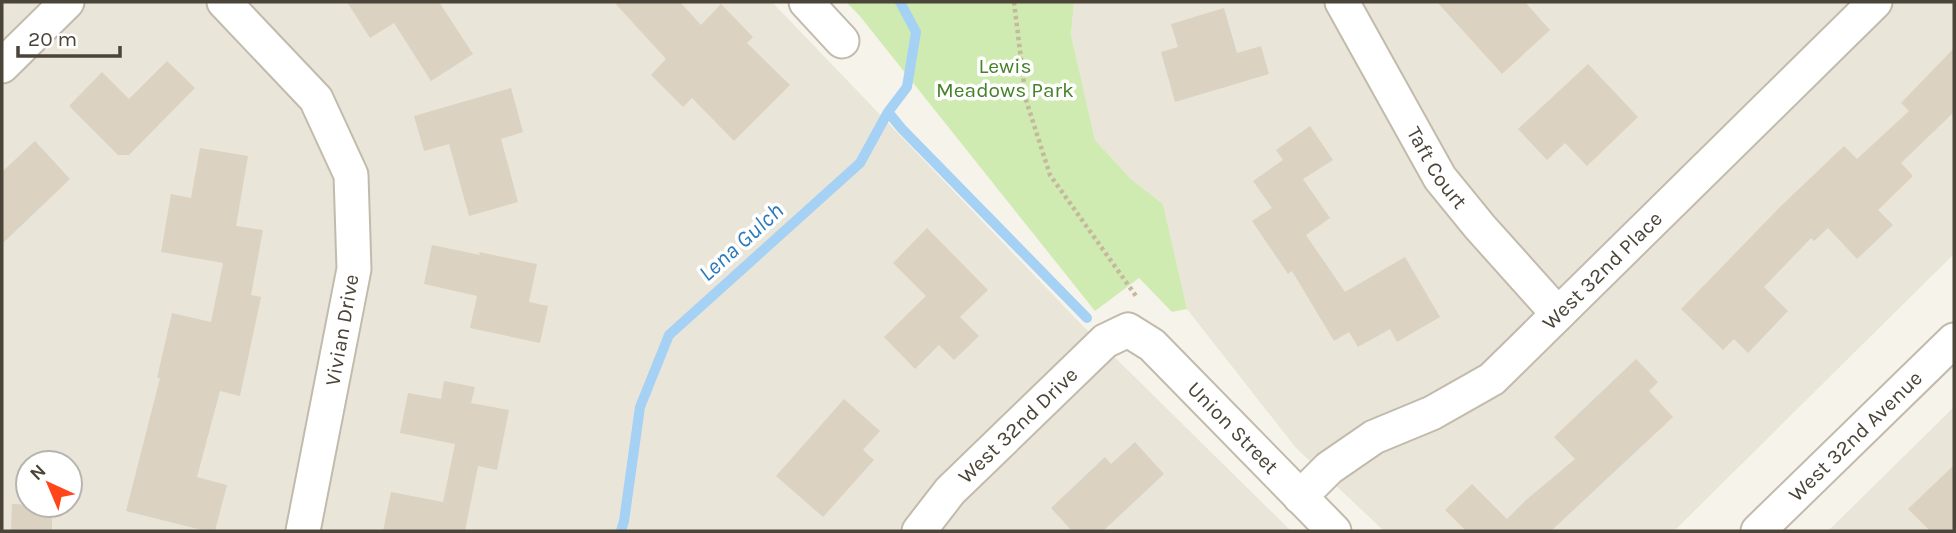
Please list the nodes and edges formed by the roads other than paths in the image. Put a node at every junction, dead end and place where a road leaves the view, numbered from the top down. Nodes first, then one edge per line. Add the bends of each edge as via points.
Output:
1 (67, 2) edge
2 (224, 2) edge
3 (806, 2) edge
4 (1342, 2) edge
5 (1875, 2) edge
6 (842, 41) dead end
7 (2, 66) edge
8 (1558, 314) junction
9 (1128, 330) joint
10 (1954, 340) edge
11 (1300, 497) junction
12 (303, 531) edge
13 (919, 531) edge
14 (1335, 531) edge
15 (1758, 531) edge

1 - 7 street
2 - 12 street, Vivian Drive via 316,99 351,174 354,268
3 - 6 street
4 - 8 street, Taft Court via 1440,178
5 - 8 street, West 32nd Place
8 - 11 street, West 32nd Place via 1492,379 1432,413 1374,437 1329,468
9 - 11 street, Union Street via 1152,345
9 - 13 street, West 32nd Drive via 1096,349 950,491
10 - 15 street, West 32nd Avenue
11 - 14 street, Union Street

